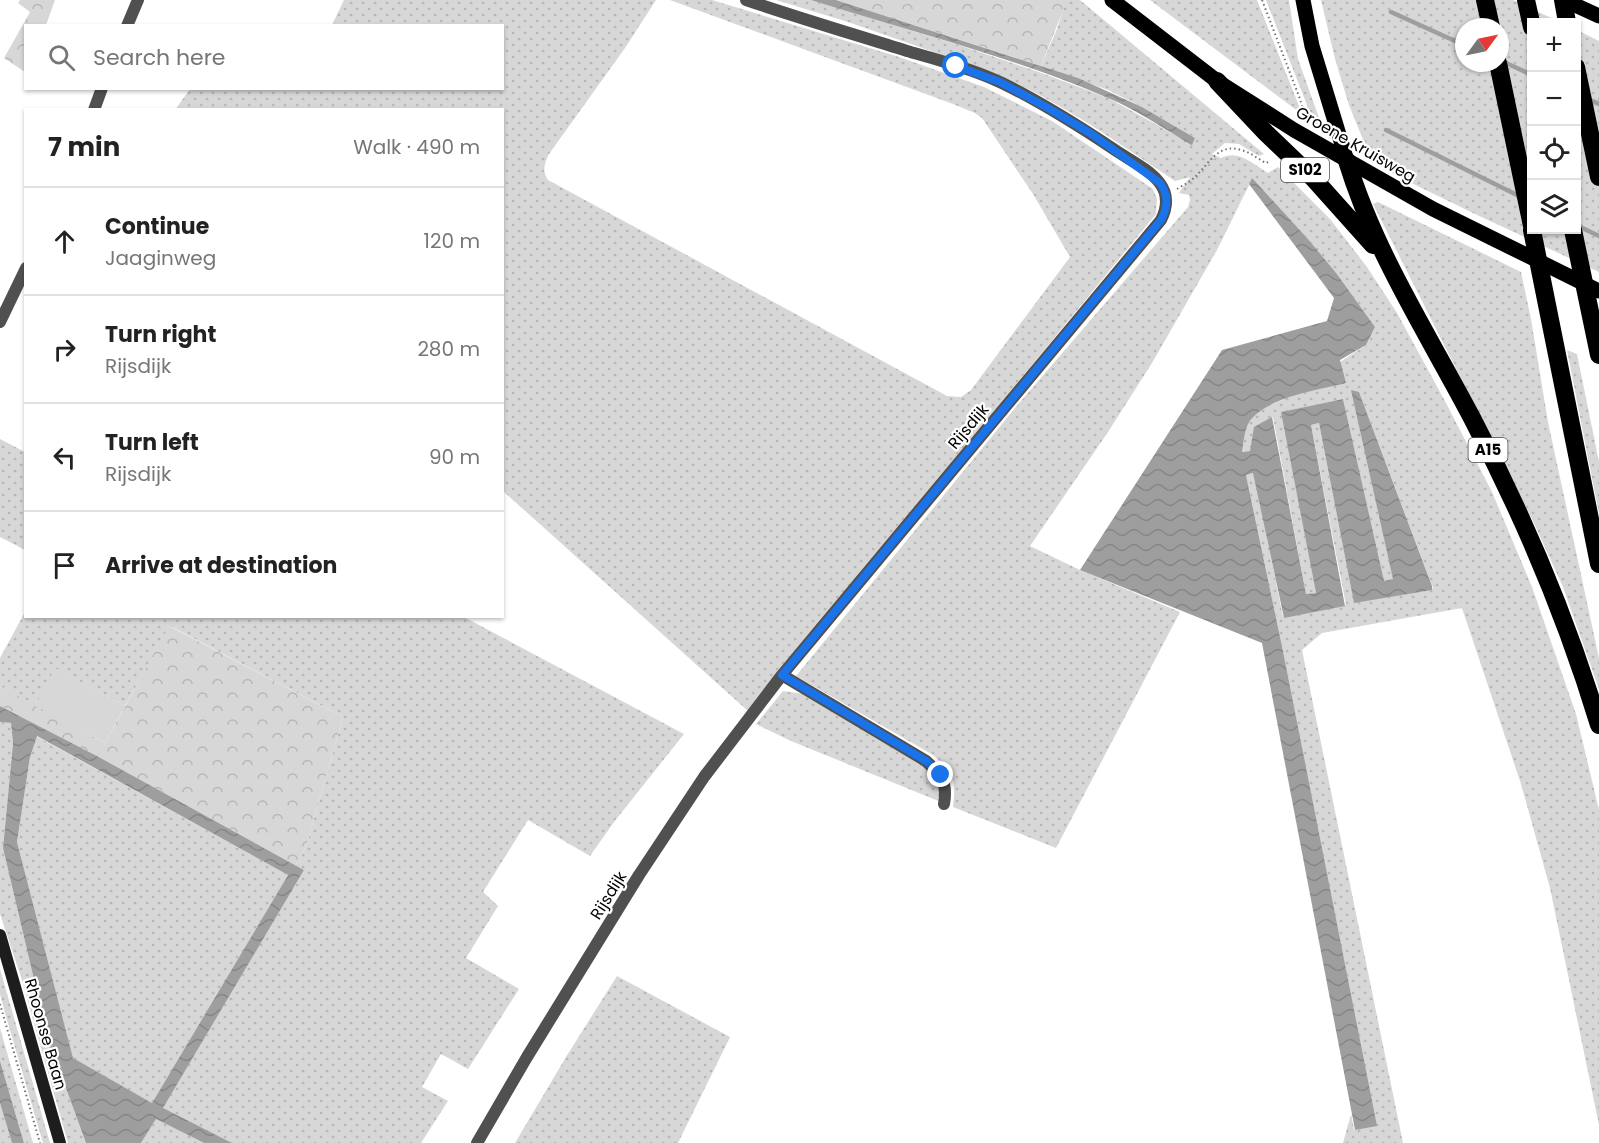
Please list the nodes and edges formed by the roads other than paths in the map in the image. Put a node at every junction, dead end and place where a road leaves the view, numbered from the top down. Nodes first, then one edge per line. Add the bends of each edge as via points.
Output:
1 (138, 0) edge
2 (746, 0) edge
3 (1112, 0) edge
4 (1303, 0) edge
5 (1485, 0) edge
6 (1526, 0) edge
7 (1563, 0) edge
8 (1599, 16) edge
9 (1489, 18) edge
10 (1530, 18) edge
11 (1567, 18) edge
12 (128, 24) edge
13 (1500, 72) edge
14 (1577, 72) edge
15 (1217, 81) junction
16 (101, 90) edge
17 (95, 108) edge
18 (1347, 161) junction
19 (1599, 177) edge
20 (1527, 204) edge
21 (1533, 234) edge
22 (1574, 234) edge
23 (1389, 263) junction
24 (24, 272) edge
25 (1599, 291) edge
26 (0, 322) edge
27 (1599, 354) edge
28 (1599, 564) edge
29 (782, 675) junction
30 (1599, 725) edge
31 (944, 804) dead end
32 (0, 935) edge
33 (60, 1143) edge
34 (477, 1143) edge

1 - 12 street
2 - 29 street, Rijsdijk via 1000,82 1090,133 1160,183 1168,201 1161,220
3 - 15 main road, Groene Kruisweg / S102
4 - 18 main road, S102 via 1315,57
5 - 9 highway
6 - 10 highway
7 - 8 main road
7 - 11 highway
13 - 20 highway
14 - 19 highway
15 - 18 main road, Groene Kruisweg / S102
15 - 23 highway, S102 via 1313,178
16 - 17 street
18 - 23 highway, A15 via 1357,194
18 - 25 main road, Groene Kruisweg / S102 via 1443,214
21 - 28 highway
22 - 27 highway
23 - 30 highway, A15 via 1472,418 1536,551 1580,661
24 - 26 street
29 - 31 street via 926,761 941,775 946,791
29 - 34 street, Rijsdijk via 704,777 639,875
32 - 33 main road, Rhoonse Baan

